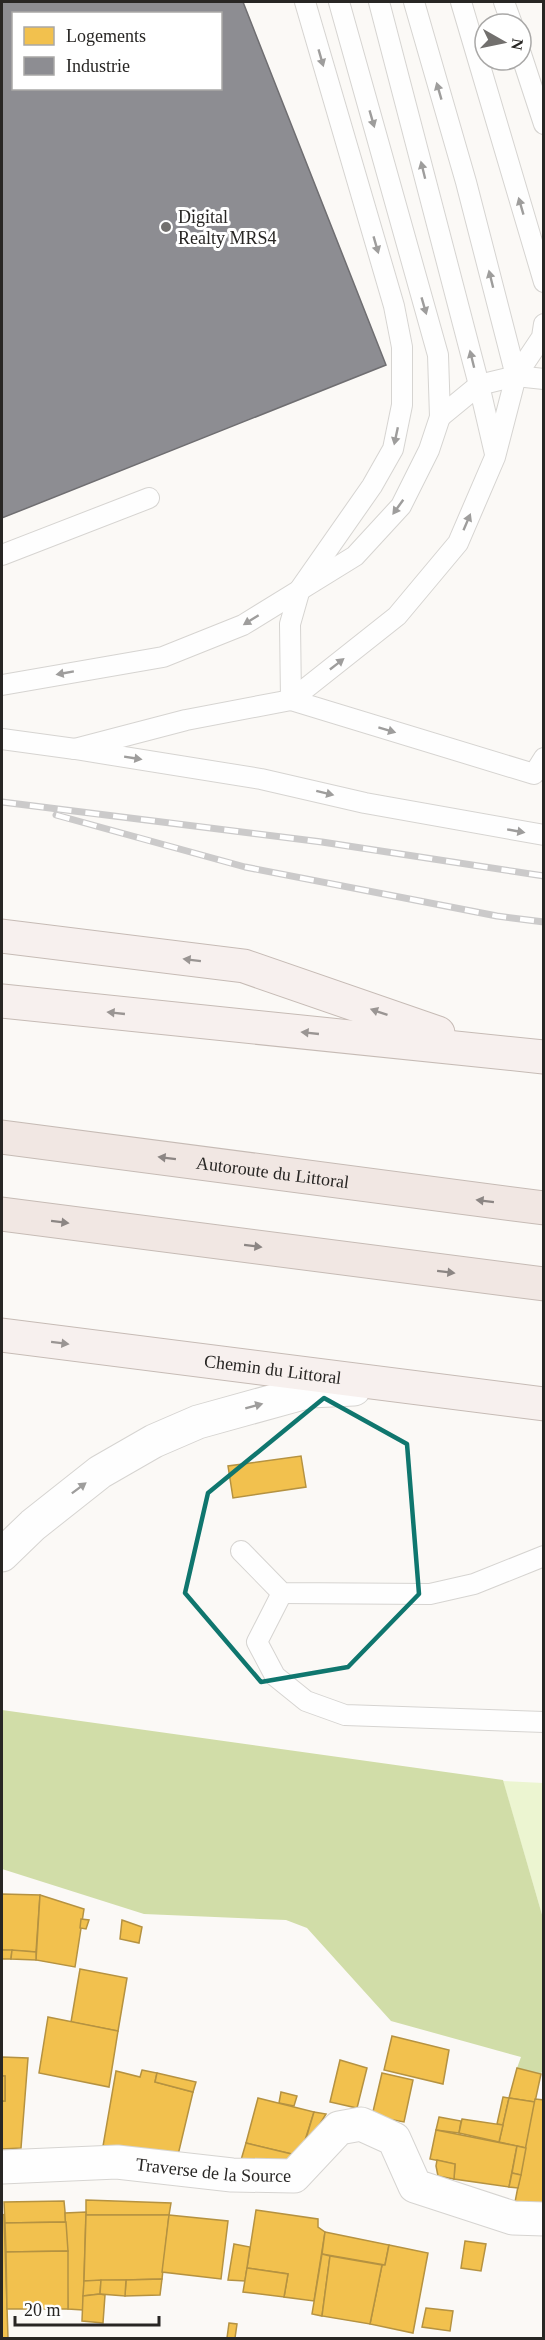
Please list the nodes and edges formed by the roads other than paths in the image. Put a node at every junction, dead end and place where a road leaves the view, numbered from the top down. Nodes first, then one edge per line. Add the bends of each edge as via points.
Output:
1 (305, 2) edge
2 (339, 2) edge
3 (379, 2) edge
4 (414, 2) edge
5 (461, 2) edge
6 (527, 72) edge
7 (543, 124) edge
8 (543, 282) edge
9 (543, 324) edge
10 (516, 376) junction
11 (543, 379) edge
12 (479, 385) junction
13 (440, 417) junction
14 (495, 457) junction
15 (149, 498) dead end
16 (2, 555) edge
17 (300, 589) junction
18 (2, 685) edge
19 (291, 700) junction
20 (2, 739) edge
21 (75, 749) junction
22 (543, 758) edge
23 (543, 835) edge
24 (2, 936) edge
25 (2, 1001) edge
26 (494, 1052) junction
27 (543, 1057) edge
28 (2, 1137) edge
29 (543, 1208) edge
30 (2, 1214) edge
31 (543, 1284) edge
32 (2, 1335) edge
33 (407, 1388) junction
34 (543, 1404) edge
35 (241, 1551) dead end
36 (2, 1555) edge
37 (543, 1556) edge
38 (282, 1593) junction
39 (543, 1722) edge
40 (2, 2167) edge
41 (543, 2219) edge

1 -> 17 lane via 394,306 402,347 402,405 393,449
2 -> 13 lane via 438,355
12 -> 3 lane
10 -> 4 lane
8 -> 5 lane
6 - 7 lane
9 - 10 lane via 542,337
10 - 11 lane
10 - 12 lane
10 - 14 lane
12 - 13 lane
12 - 14 lane
13 -> 17 lane via 429,450 401,506 355,556
19 -> 14 lane via 397,616 458,543
15 - 16 lane
17 -> 18 lane via 243,625 164,657
17 - 19 lane via 290,624
19 - 21 lane via 186,720
19 -> 22 lane via 534,774
20 - 21 lane
21 -> 23 lane via 261,780
26 -> 24 main road via 244,966
26 -> 25 main road
26 - 27 main road
29 -> 28 highway, Autoroute du Littoral
30 -> 31 highway
32 -> 33 main road, Chemin du Littoral
33 - 34 main road, Chemin du Littoral
36 -> 33 street via 100,1472 154,1441 198,1422 310,1390
35 - 38 lane
37 - 38 lane via 474,1584 430,1594
38 - 39 lane via 257,1642 275,1676 306,1701 345,1715
40 - 41 street, Traverse de la Source via 117,2162 232,2175 294,2176 339,2128 361,2124 394,2139 414,2186 513,2218

